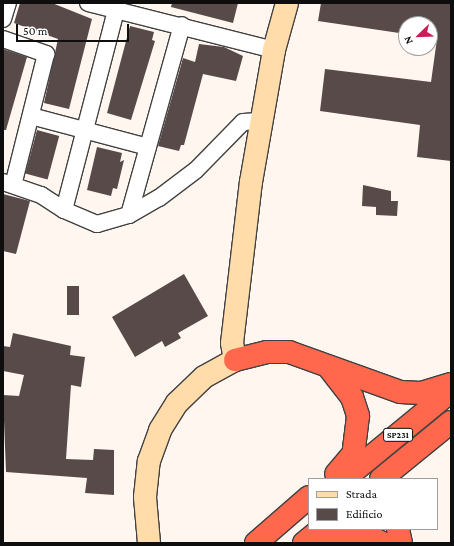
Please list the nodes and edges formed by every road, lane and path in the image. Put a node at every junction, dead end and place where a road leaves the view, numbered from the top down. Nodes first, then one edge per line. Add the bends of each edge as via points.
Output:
1 (8, 3) edge
2 (88, 3) edge
3 (286, 3) edge
4 (118, 6) edge
5 (3, 19) edge
6 (182, 25) junction
7 (3, 39) edge
8 (274, 50) junction
9 (31, 116) junction
10 (260, 121) junction
11 (85, 130) junction
12 (148, 146) junction
13 (8, 184) edge
14 (64, 210) junction
15 (129, 215) junction
16 (235, 360) junction
17 (328, 366) junction
18 (451, 384) edge
19 (451, 391) edge
20 (451, 422) edge
21 (412, 453) junction
22 (331, 478) edge
23 (345, 478) edge
24 (382, 478) edge
25 (405, 478) edge
26 (308, 498) edge
27 (308, 509) edge
28 (320, 530) edge
29 (398, 530) edge
30 (149, 543) edge
31 (256, 543) edge
32 (267, 543) edge
33 (304, 543) edge
34 (324, 543) edge
35 (383, 543) edge
36 (400, 543) edge

1 - 5 street
2 - 4 street
3 - 8 street
4 - 6 street
4 - 11 street
6 - 8 street
6 - 12 street
7 - 9 street via 46,54
8 - 10 street
9 - 11 street
9 - 13 street
10 - 15 street via 243,122 196,170 159,198
10 - 16 street via 232,343
11 - 12 street
11 - 14 street
12 - 15 street
13 - 14 street via 41,195
14 - 15 street via 97,224
16 - 17 highway via 267,352 289,352 310,356
16 - 30 street via 204,377 177,403 160,430 149,460 145,497
17 - 18 highway via 400,392 421,393
17 - 22 highway via 352,397 358,422 353,454
19 - 23 highway, SP231
20 - 21 highway, SP231
21 - 24 highway, SP231
21 - 25 highway
26 - 31 highway
27 - 32 highway
28 - 33 highway
29 - 36 highway
34 - 35 highway via 345,532 358,531

